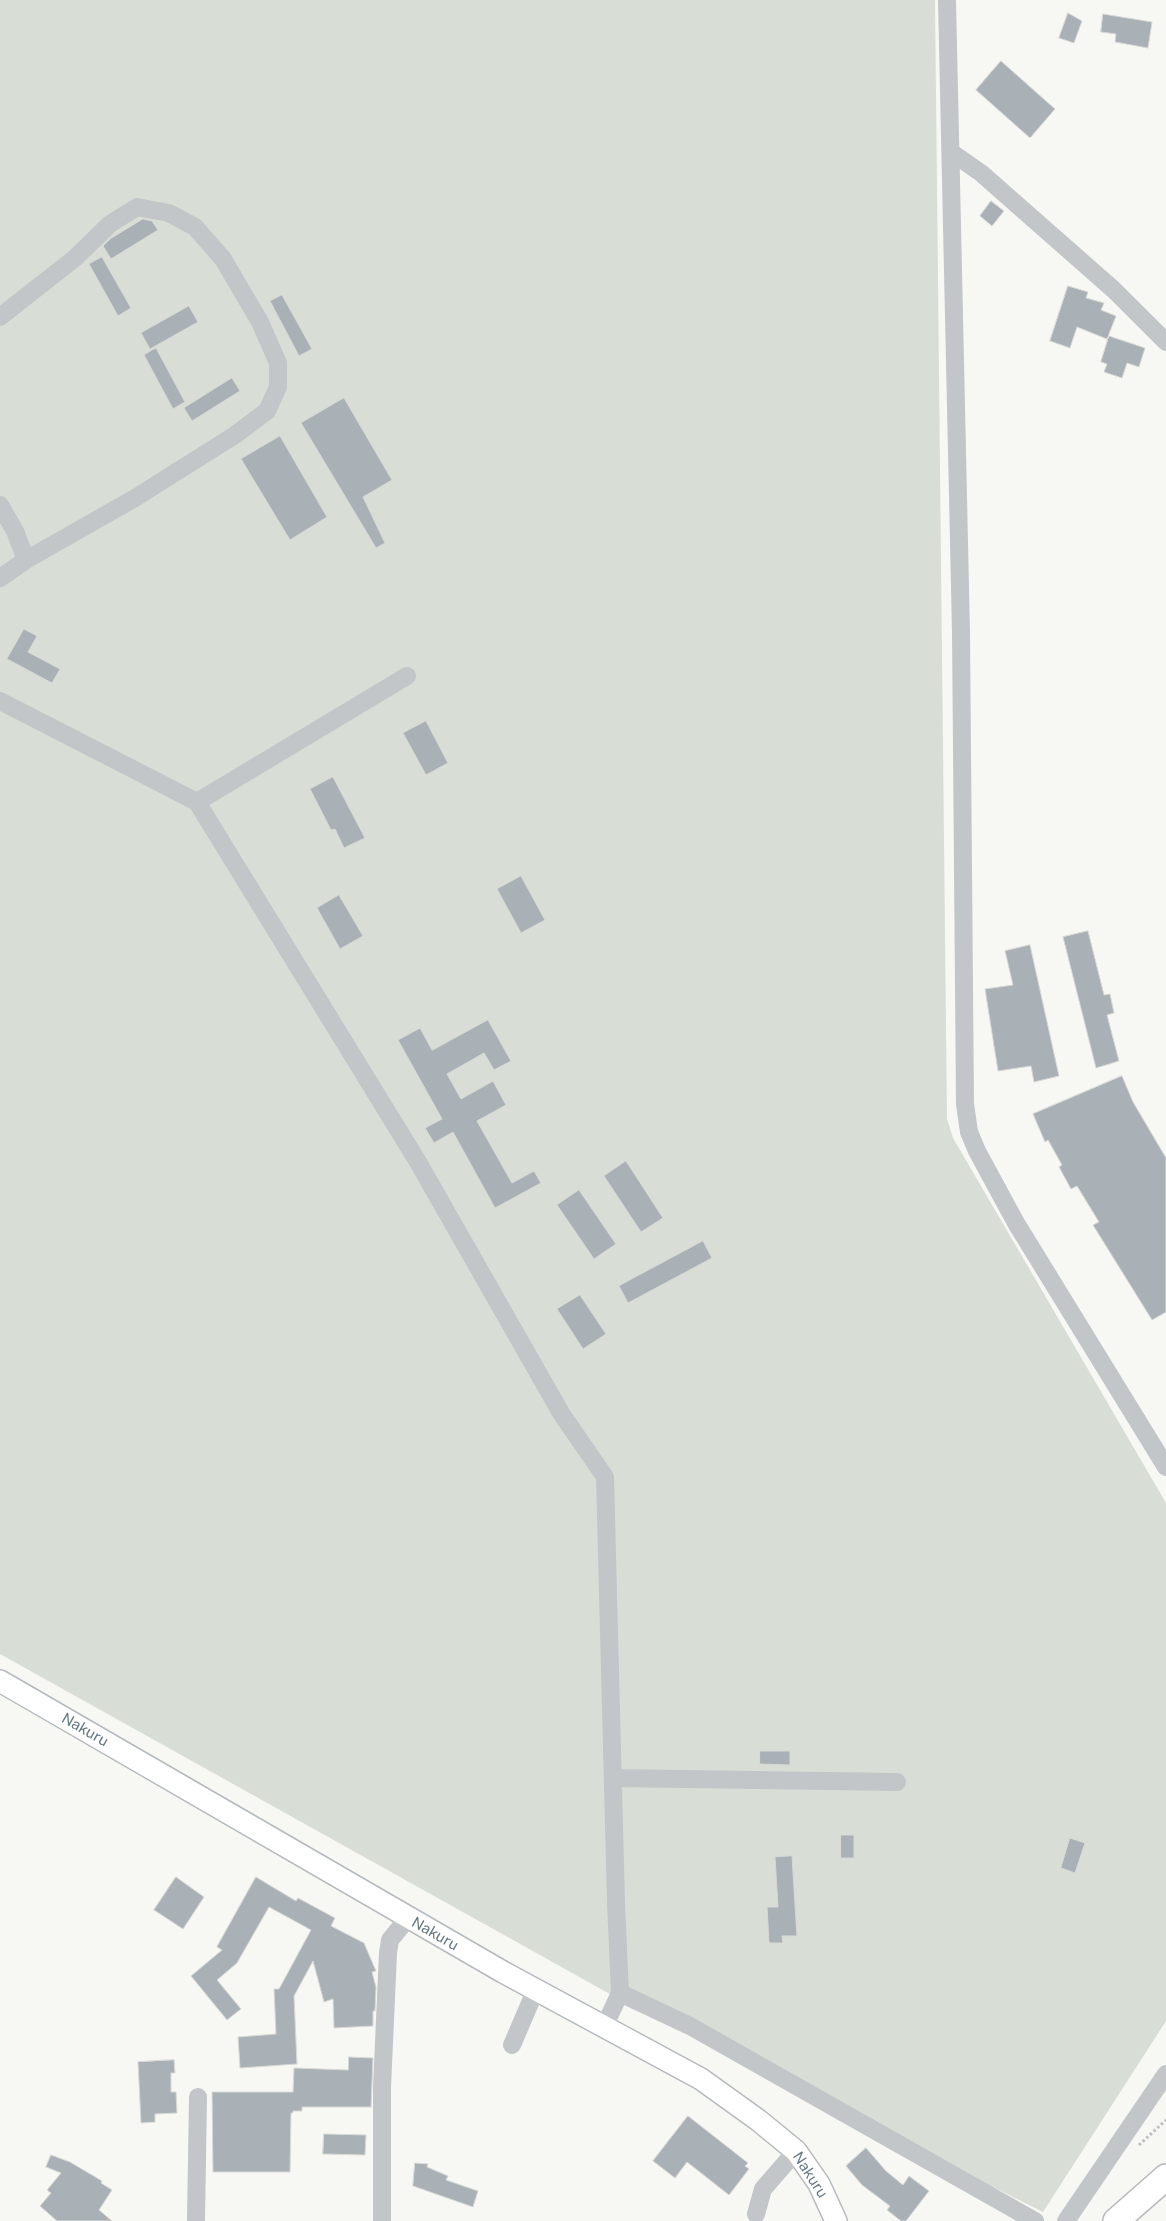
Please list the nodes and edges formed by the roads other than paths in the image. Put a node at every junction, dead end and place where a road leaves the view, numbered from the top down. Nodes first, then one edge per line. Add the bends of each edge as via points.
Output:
1 (947, 0) edge
2 (951, 152) junction
3 (0, 317) edge
4 (1166, 342) edge
5 (0, 505) edge
6 (26, 560) junction
7 (0, 578) edge
8 (407, 676) dead end
9 (0, 701) edge
10 (197, 802) junction
11 (1166, 1467) edge
12 (0, 1681) edge
13 (614, 1778) junction
14 (897, 1782) dead end
15 (408, 1918) junction
16 (536, 1989) junction
17 (620, 1993) junction
18 (604, 2027) junction
19 (512, 2045) dead end
20 (1166, 2074) edge
21 (198, 2097) dead end
22 (796, 2151) junction
23 (1166, 2177) edge
24 (756, 2214) dead end
25 (196, 2221) edge
26 (382, 2221) edge
27 (836, 2221) edge
28 (1035, 2221) edge
29 (1066, 2221) edge
30 (1116, 2221) edge

1 - 2 street
2 - 4 street via 981,174 1114,290
2 - 11 street via 961,632 965,1104 969,1132 1016,1223
3 - 6 street via 75,258 110,224 138,207 169,213 195,227 223,259 260,322 278,363 278,387 267,411 135,498
5 - 6 street
6 - 7 street
8 - 10 street
9 - 10 street
10 - 13 street via 418,1162 561,1413 605,1477
12 - 15 main road, Nakuru
13 - 14 street
13 - 17 street
15 - 16 main road, Nakuru
15 - 26 street via 390,1940 388,1953 382,2087
16 - 18 main road, Nakuru
16 - 19 street
17 - 18 street
17 - 28 street via 690,2026
18 - 22 main road, Nakuru via 700,2079
20 - 29 street
21 - 25 street
22 - 24 street via 763,2189
22 - 27 main road, Nakuru via 819,2184
23 - 30 highway

